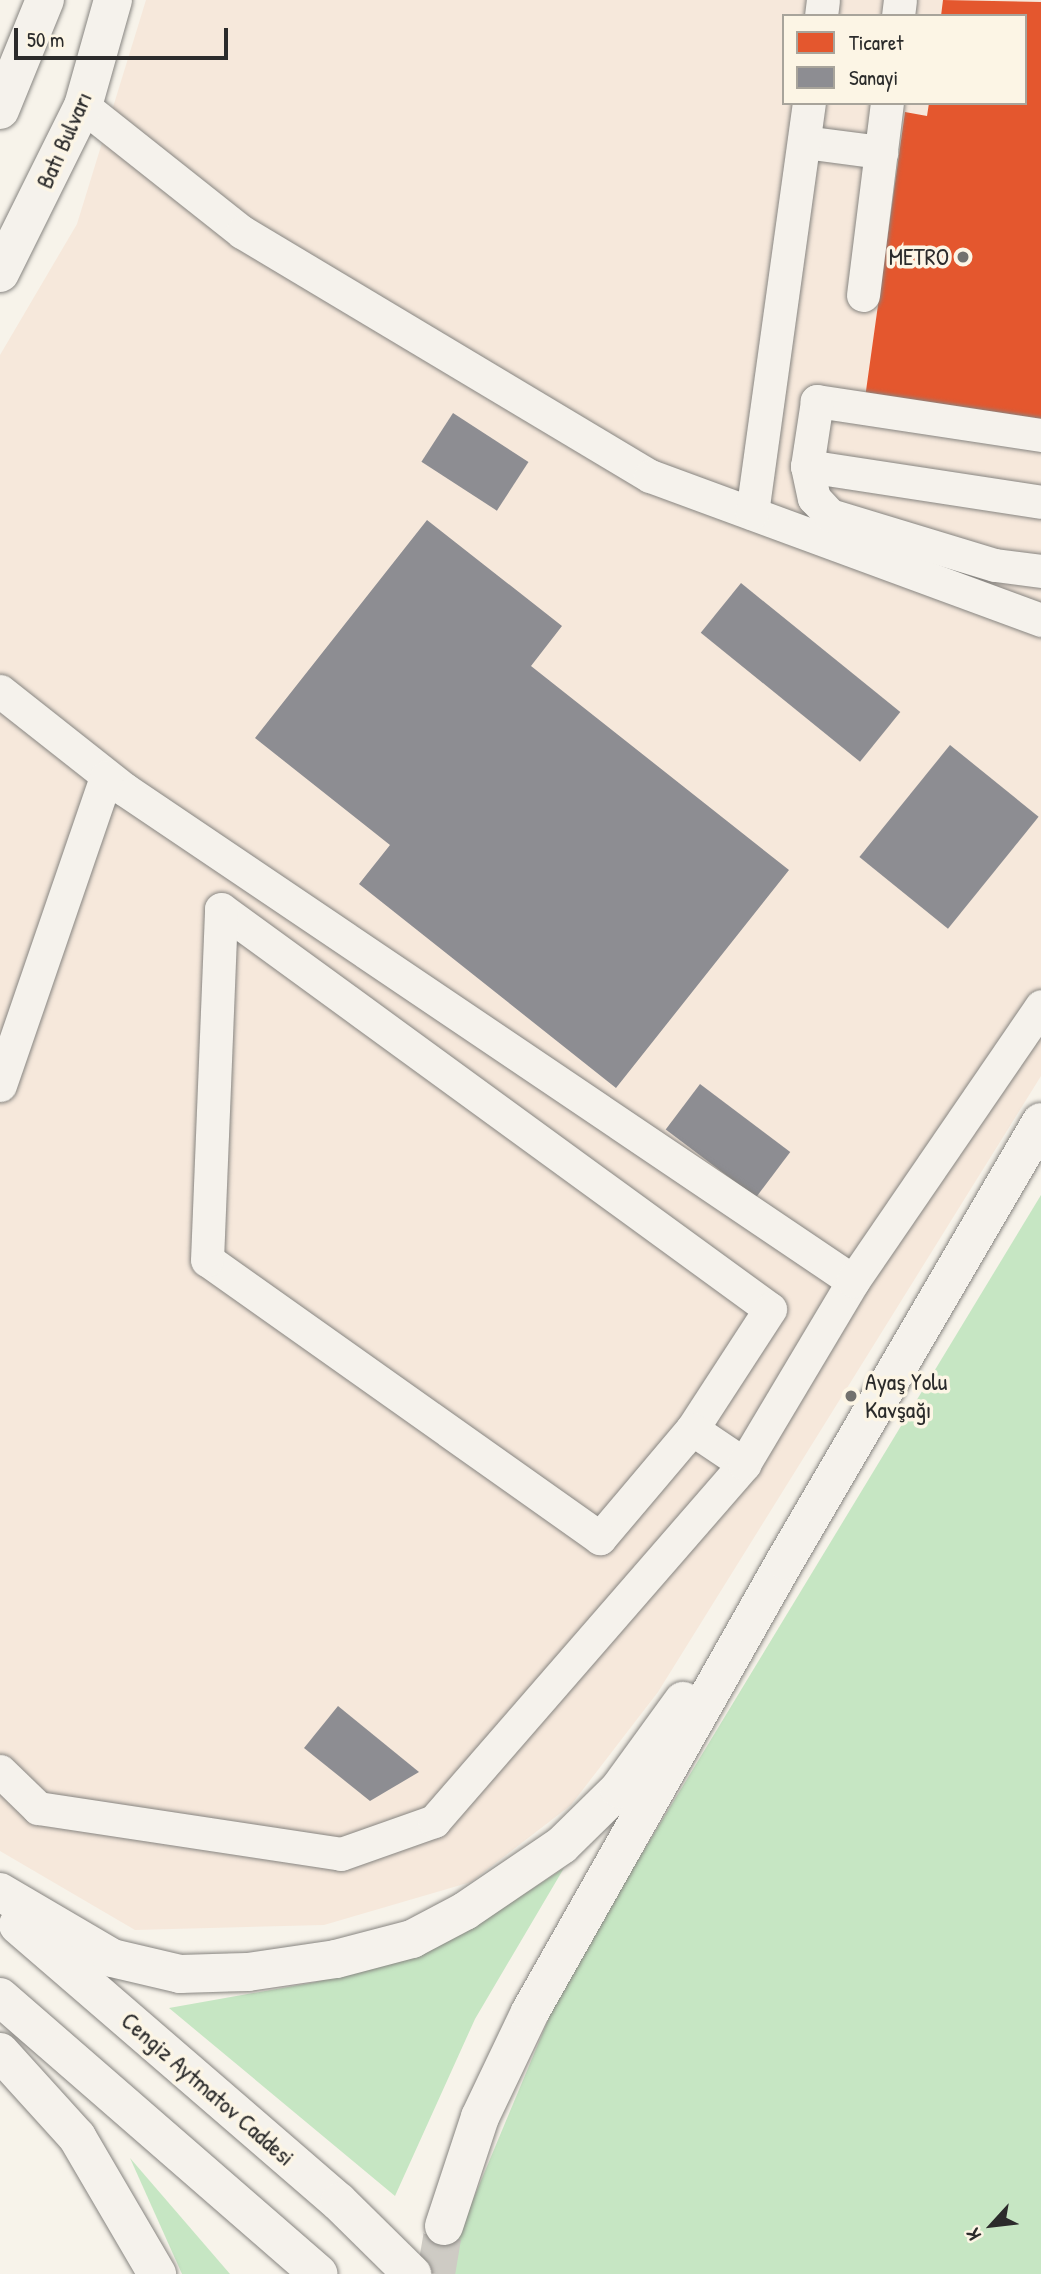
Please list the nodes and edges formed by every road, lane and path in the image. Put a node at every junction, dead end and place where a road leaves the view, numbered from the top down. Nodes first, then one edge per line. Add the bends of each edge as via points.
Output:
1 (45, 0) edge
2 (113, 0) edge
3 (809, 105) edge
4 (887, 105) edge
5 (83, 106) junction
6 (0, 110) edge
7 (804, 142) junction
8 (881, 152) junction
9 (0, 273) edge
10 (863, 295) dead end
11 (1041, 435) edge
12 (807, 466) junction
13 (1041, 502) edge
14 (752, 513) junction
15 (1041, 571) edge
16 (1041, 620) edge
17 (0, 691) edge
18 (106, 777) junction
19 (1041, 1006) edge
20 (0, 1085) edge
21 (1041, 1122) edge
22 (853, 1281) junction
23 (692, 1429) junction
24 (744, 1464) junction
25 (785, 1561) junction
26 (0, 1771) edge
27 (0, 1892) edge
28 (0, 1909) edge
29 (0, 1997) edge
30 (0, 2052) edge
31 (444, 2225) tunnel mouth
32 (157, 2274) edge
33 (319, 2274) edge
34 (412, 2274) edge

1 - 6 main road
2 - 5 main road, Batı Bulvarı
3 - 7 street
4 - 8 street
5 - 9 main road, Batı Bulvarı
5 - 14 street via 242,232 496,387 650,476
7 - 8 street
7 - 14 street
8 - 10 street
11 - 12 street via 817,401
12 - 13 street
12 - 15 street via 814,498 830,515 995,565
14 - 16 street
17 - 18 street
18 - 20 street
18 - 22 street
19 - 22 street
21 - 25 main road
22 - 24 street
23 - 23 street via 600,1538 207,1260 221,909 770,1309
23 - 24 street
24 - 26 street via 434,1821 341,1854 38,1808
25 - 27 main road via 619,1789 562,1845 465,1911 412,1939 336,1959 248,1972 180,1974 112,1958
25 - 31 main road via 530,2012 480,2117
28 - 34 main road, Cengiz Aytmatov Caddesi via 339,2202
29 - 33 main road
30 - 32 main road via 77,2137

